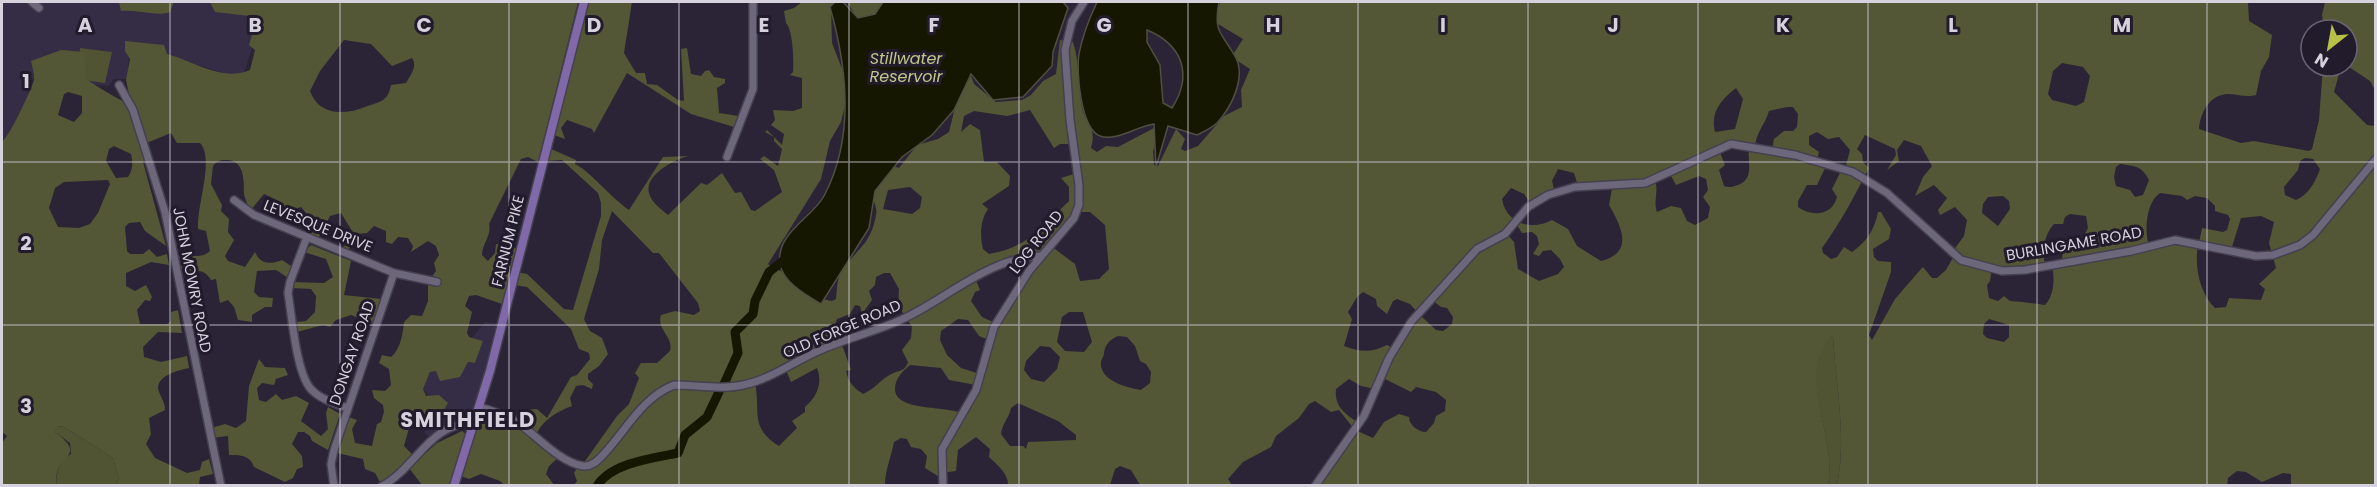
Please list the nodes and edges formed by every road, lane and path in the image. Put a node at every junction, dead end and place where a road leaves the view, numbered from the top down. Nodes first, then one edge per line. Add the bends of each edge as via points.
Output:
1 (32, 2) edge
2 (584, 2) edge
3 (753, 2) edge
4 (1084, 2) edge
5 (39, 8) dead end
6 (119, 85) dead end
7 (727, 157) dead end
8 (2376, 159) edge
9 (234, 200) dead end
10 (307, 237) junction
11 (1040, 256) junction
12 (394, 273) junction
13 (437, 282) dead end
14 (479, 407) junction
15 (347, 408) junction
16 (473, 424) junction
17 (221, 486) edge
18 (334, 486) edge
19 (382, 486) edge
20 (454, 486) edge
21 (943, 486) edge
22 (1315, 486) edge

1 - 5 street
2 - 14 main road, FARNUM PIKE
3 - 7 street via 753,90
4 - 11 street, LOG ROAD via 1072,21 1065,50 1079,205 1074,218
6 - 17 street, JOHN MOWRY ROAD via 133,110 165,211
8 - 22 street, BURLINGAME ROAD via 2313,235 2300,245 2273,255 2256,256 2175,240 2012,271 1961,260 1887,193 1853,172 1746,146 1722,147 1646,183 1575,187 1548,195 1528,207 1505,234 1477,249 1411,322 1394,349 1364,416
9 - 10 street, LEVESQUE DRIVE via 254,215
10 - 12 street, LEVESQUE DRIVE
10 - 15 street via 288,293 301,362 311,389
11 - 14 street, OLD FORGE ROAD via 998,266 919,311 819,350 754,383 667,388 643,405 606,452 588,465 565,458 508,417
11 - 21 street, LOG ROAD via 994,327 976,390 942,449
12 - 13 street
12 - 15 street, DONGAY ROAD
14 - 16 main road, FARNUM PIKE
15 - 18 street, DONGAY ROAD via 331,464
16 - 19 street via 445,428 404,470
16 - 20 main road, FARNUM PIKE

